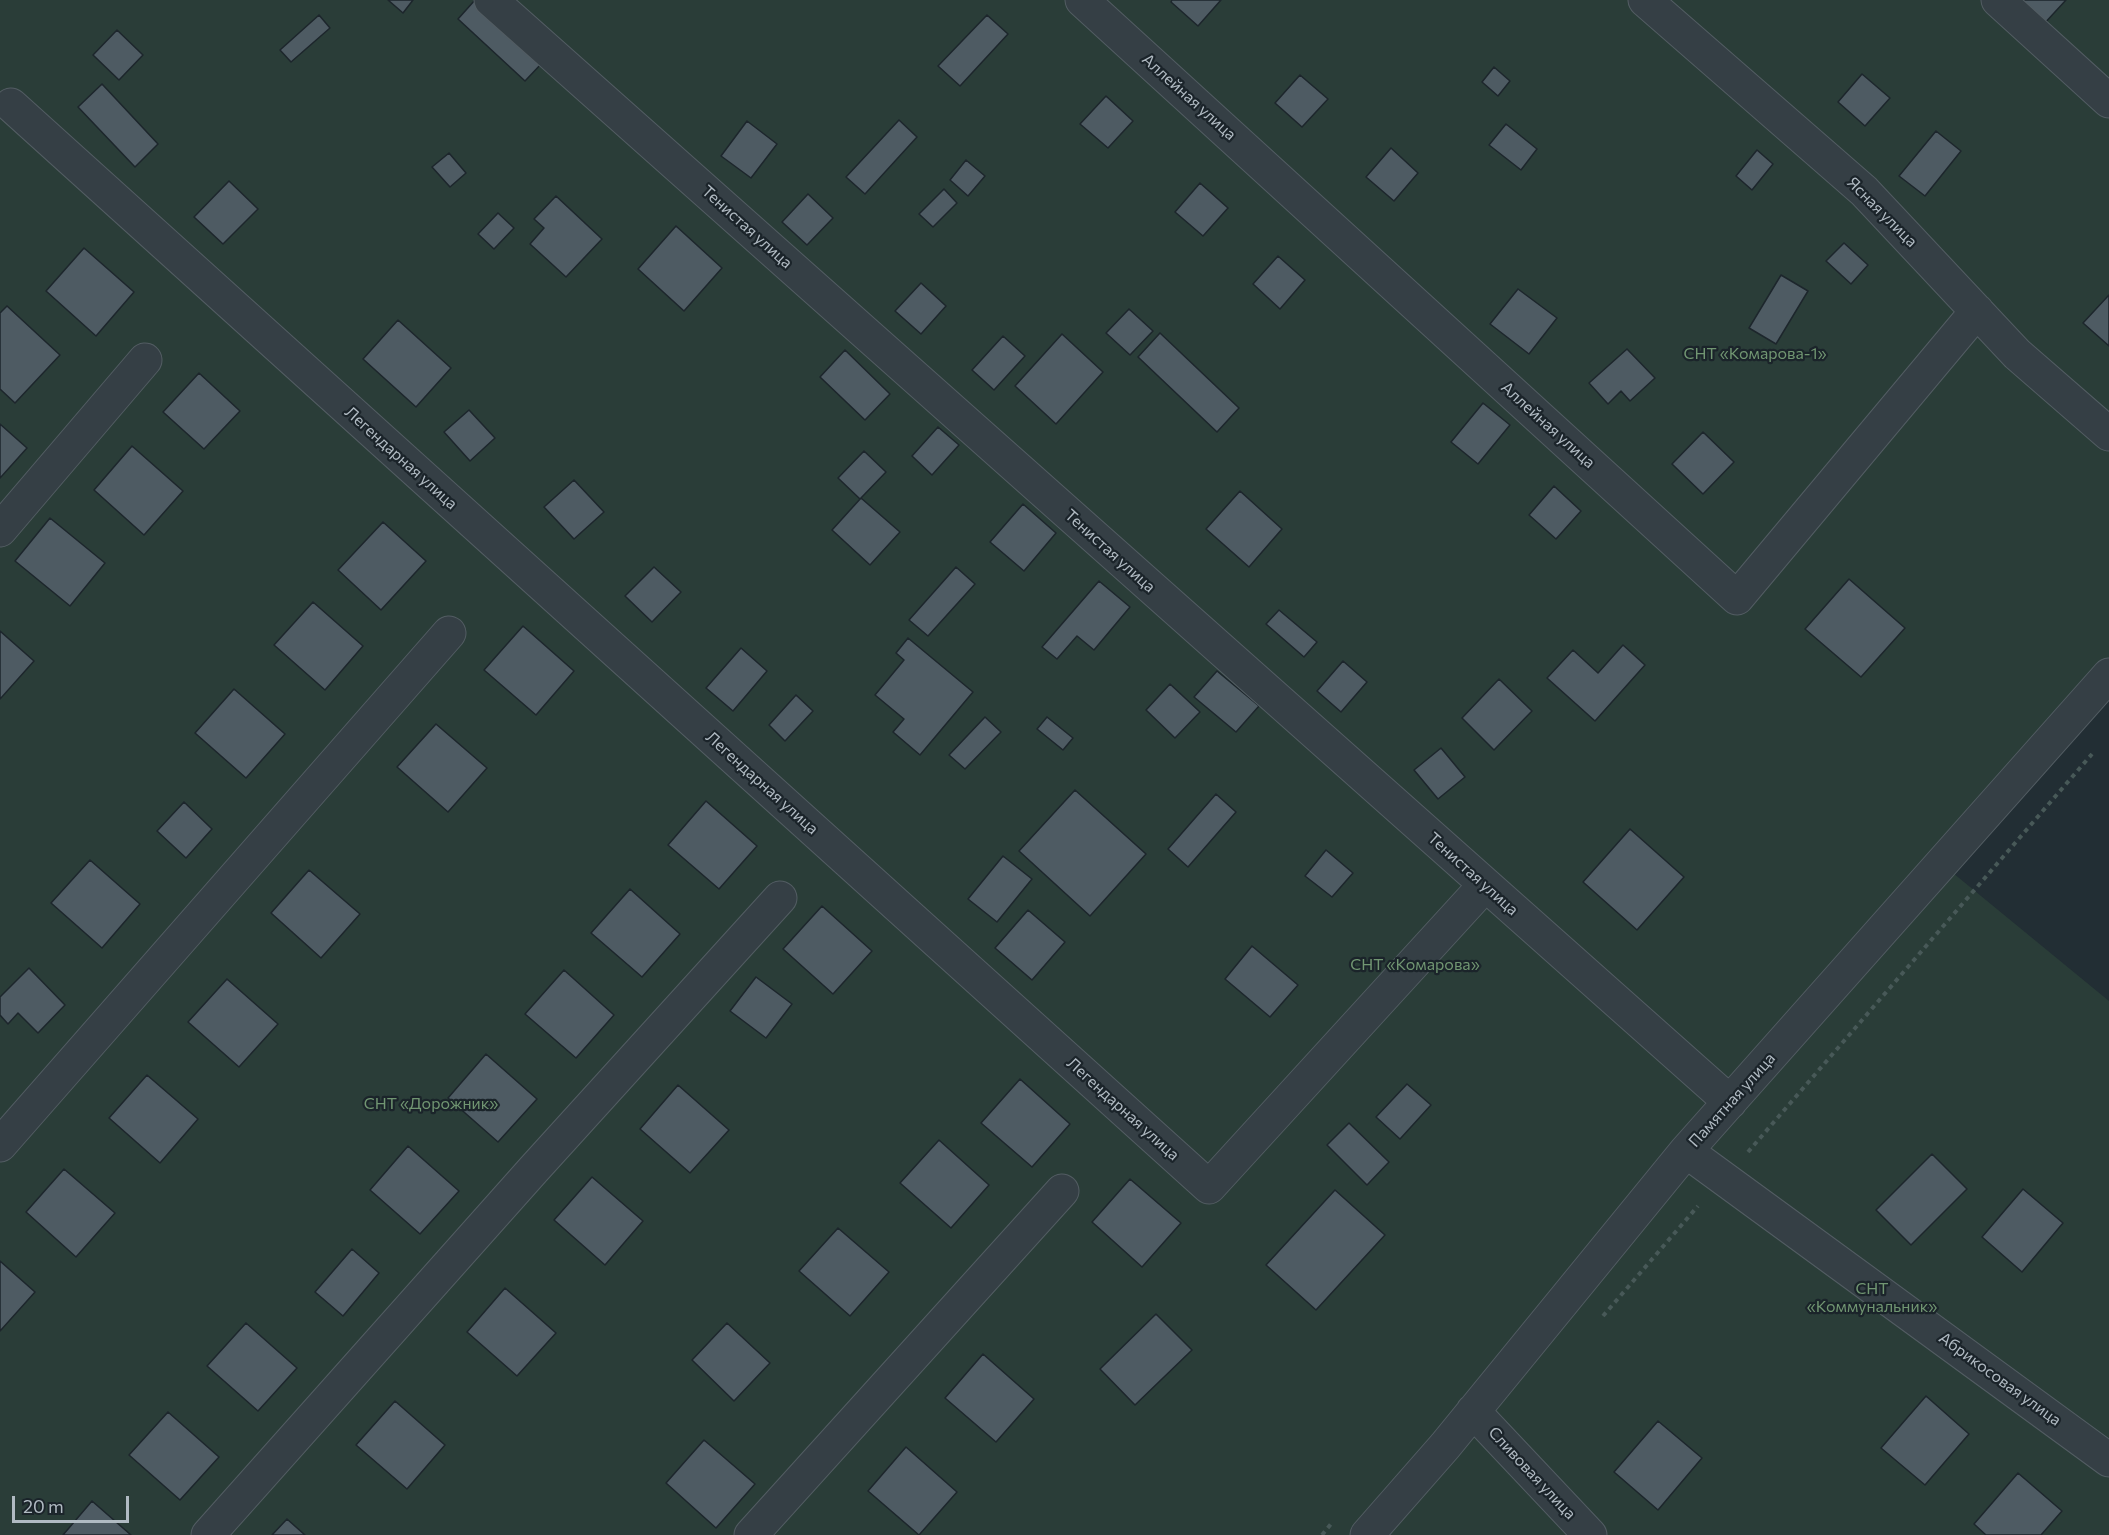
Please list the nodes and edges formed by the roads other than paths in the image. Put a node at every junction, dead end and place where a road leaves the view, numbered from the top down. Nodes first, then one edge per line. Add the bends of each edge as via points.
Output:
1 (491, 0) edge
2 (1082, 0) edge
3 (1646, 0) edge
4 (1998, 0) edge
5 (2109, 101) edge
6 (11, 105) dead end
7 (1977, 311) junction
8 (145, 360) dead end
9 (2109, 434) edge
10 (0, 530) edge
11 (449, 633) dead end
12 (2109, 675) edge
13 (1485, 885) junction
14 (780, 898) dead end
15 (1730, 1102) junction
16 (0, 1145) edge
17 (1686, 1151) junction
18 (1062, 1191) dead end
19 (1473, 1411) junction
20 (2109, 1460) edge
21 (208, 1535) edge
22 (751, 1535) edge
23 (1367, 1535) edge
24 (1590, 1535) edge

1 - 13 street, Тенистая улица
2 - 7 street, Аллейная улица via 1737,598
3 - 7 street, Ясная улица via 1864,191
4 - 5 street
6 - 13 street, Легендарная улица via 1209,1187
7 - 9 street, Ясная улица via 2017,354
8 - 10 street
11 - 16 street
12 - 15 street, Памятная улица
13 - 15 street, Тенистая улица
14 - 21 street
15 - 17 street, Памятная улица
17 - 19 street, Памятная улица
17 - 20 street, Абрикосовая улица
18 - 22 street
19 - 23 street, Памятная улица
19 - 24 street, Сливовая улица

